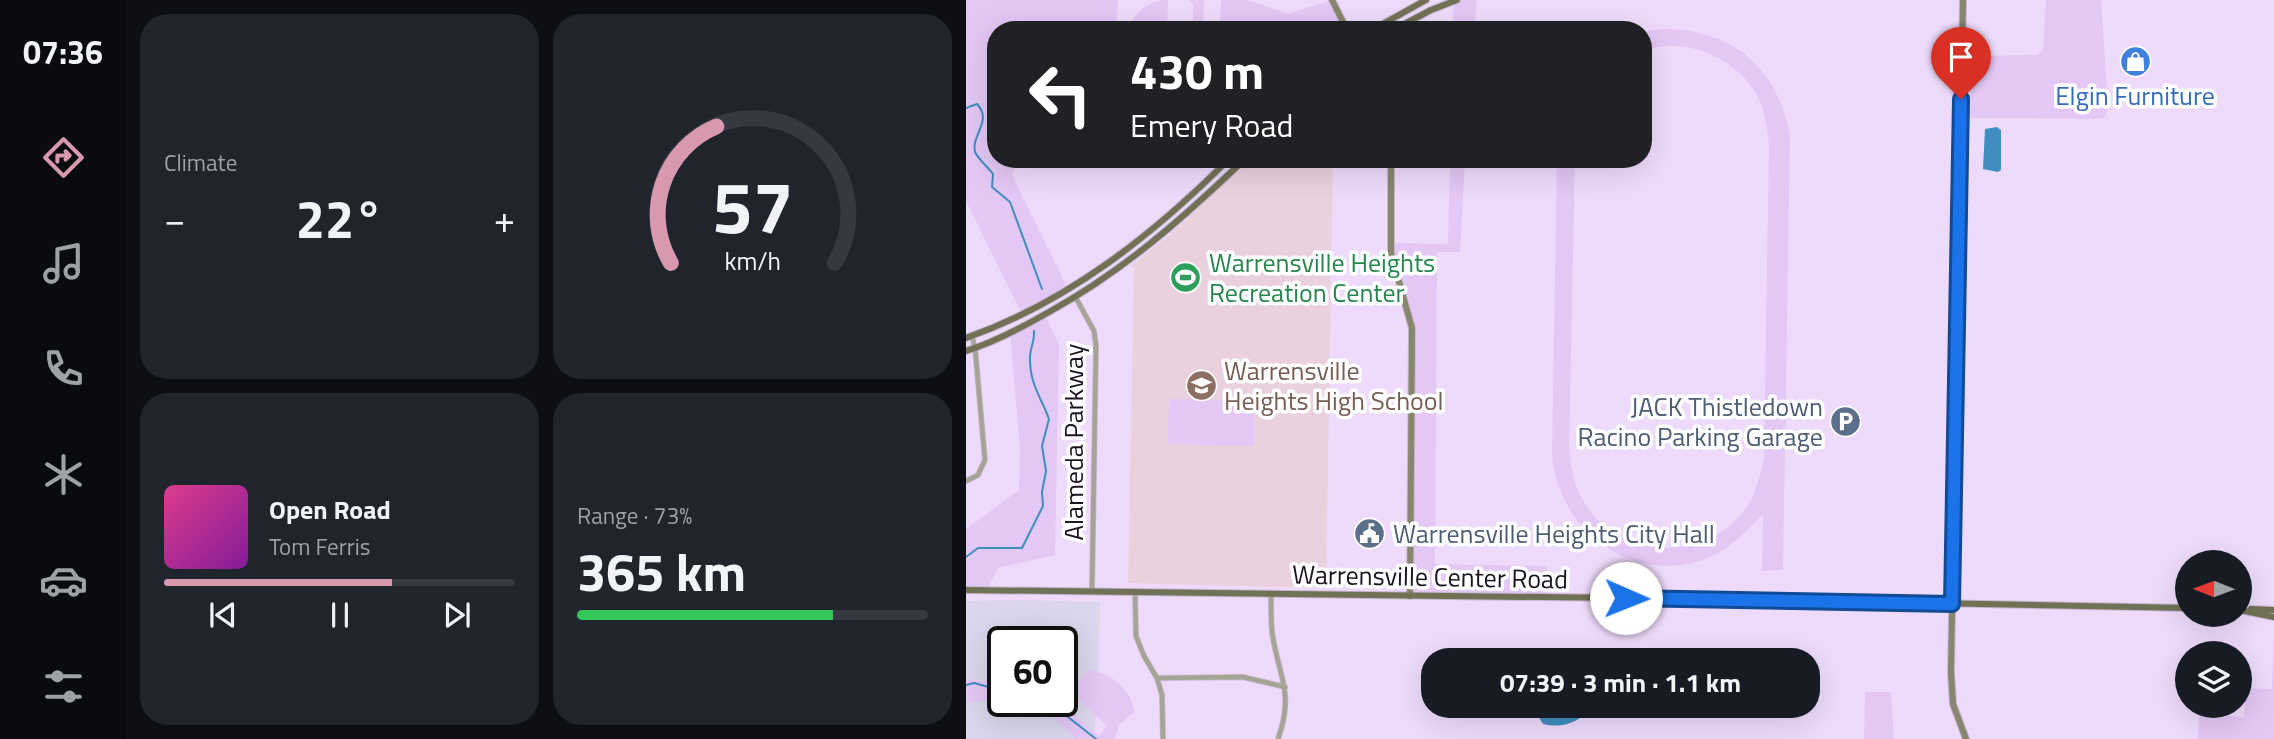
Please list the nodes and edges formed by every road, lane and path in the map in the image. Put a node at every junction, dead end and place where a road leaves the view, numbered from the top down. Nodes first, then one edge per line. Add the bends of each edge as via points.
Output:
1 (1332, 0) edge
2 (1426, 0) edge
3 (1457, 0) edge
4 (1963, 0) edge
5 (1342, 21) edge
6 (1388, 21) edge
7 (1410, 21) edge
8 (1220, 168) edge
9 (1236, 168) edge
10 (1391, 168) edge
11 (1076, 298) junction
12 (969, 337) edge
13 (975, 348) junction
14 (966, 351) edge
15 (966, 481) edge
16 (966, 590) edge
17 (1092, 591) junction
18 (1135, 592) junction
19 (1272, 594) junction
20 (1410, 596) junction
21 (1952, 604) junction
22 (2175, 608) edge
23 (2274, 608) edge
24 (2252, 609) edge
25 (2252, 612) edge
26 (2274, 617) edge
27 (1157, 678) junction
28 (1285, 687) junction
29 (1163, 739) edge
30 (1279, 739) edge
31 (1966, 739) edge

1 - 5 street
2 - 6 main road
3 - 7 main road
4 - 21 street
8 - 12 main road via 1138,243 1107,264 1058,295
9 - 11 main road via 1140,254
10 - 20 street via 1392,255 1412,328
11 - 13 main road
11 - 17 street, Alameda Parkway via 1094,331 1096,346
12 - 13 street
13 - 14 main road
13 - 15 street via 985,460 978,475
16 - 17 main road, Warrensville Center Road
17 - 18 main road, Warrensville Center Road
18 - 19 main road, Warrensville Center Road
18 - 27 street via 1136,636
19 - 20 main road, Warrensville Center Road
19 - 28 street via 1272,632
20 - 21 main road, Warrensville Center Road
21 - 22 main road, Warrensville Center Road
21 - 31 street via 1952,694
23 - 24 main road
25 - 26 main road
27 - 28 street via 1243,677
27 - 29 street via 1164,707
28 - 30 street

